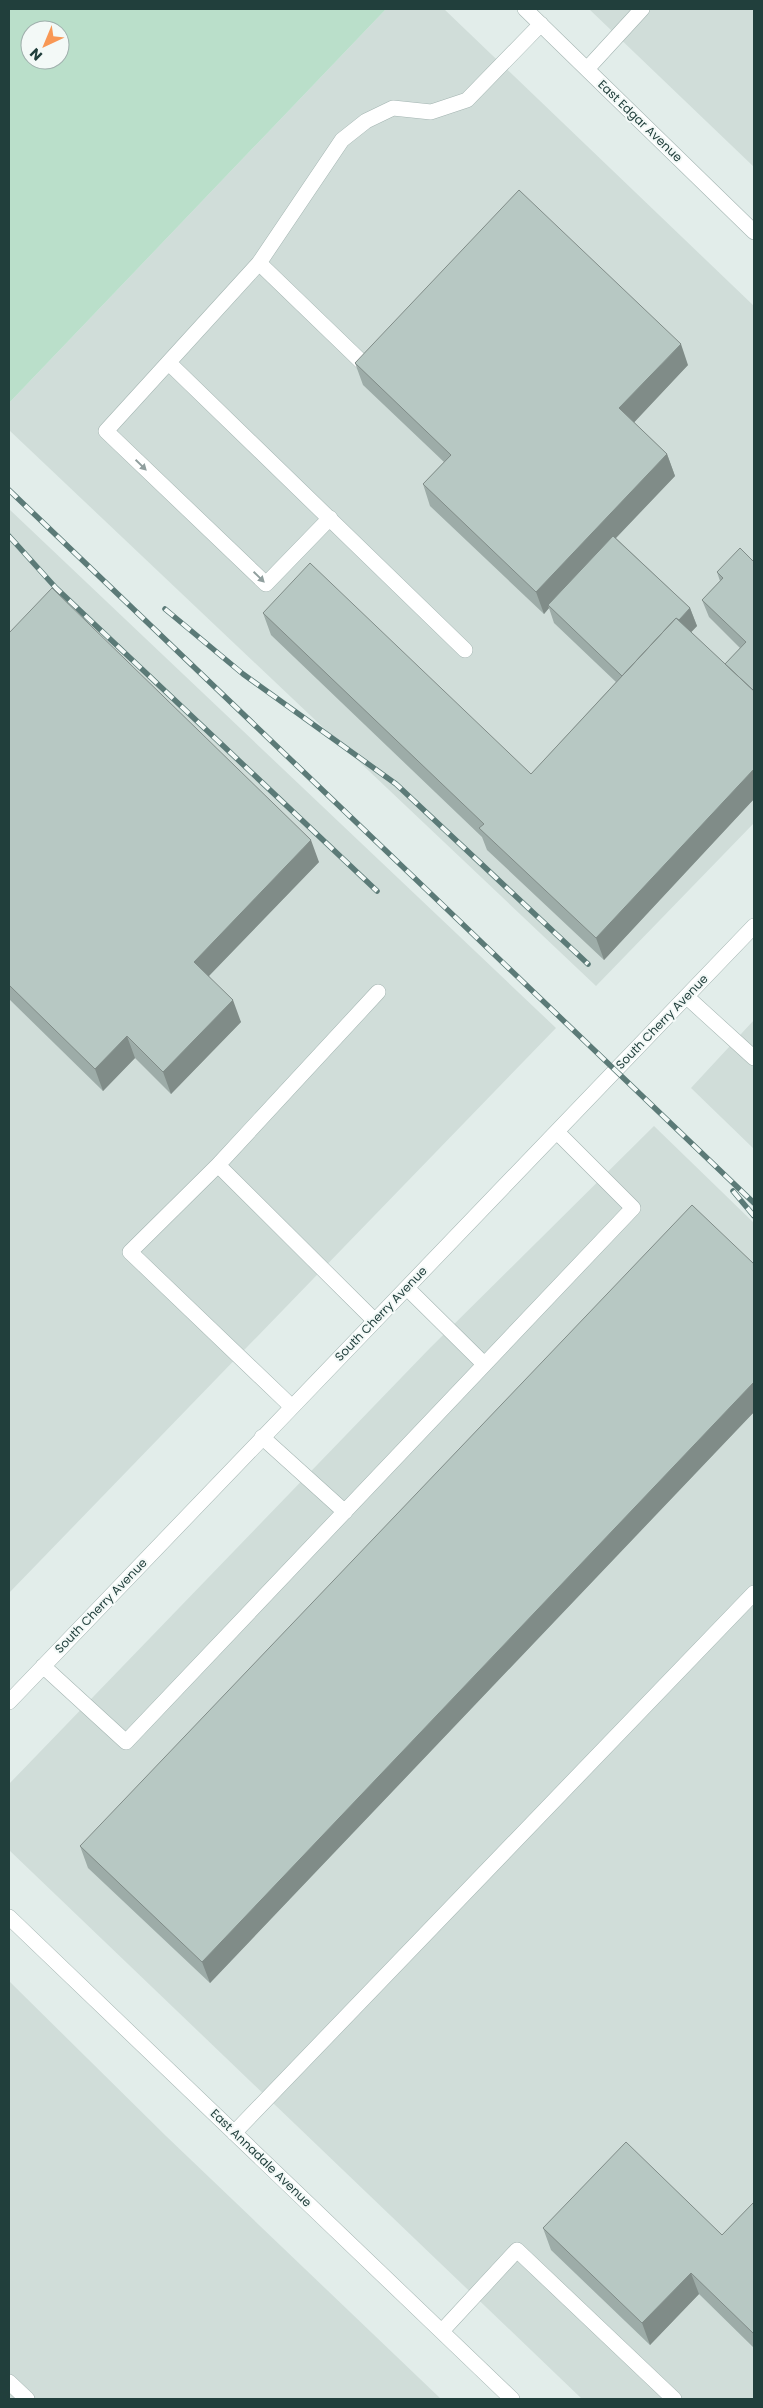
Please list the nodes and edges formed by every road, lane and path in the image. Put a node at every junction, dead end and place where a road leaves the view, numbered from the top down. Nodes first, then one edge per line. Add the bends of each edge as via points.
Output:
1 (525, 9) edge
2 (642, 9) edge
3 (541, 24) junction
4 (587, 69) junction
5 (754, 232) edge
6 (259, 263) junction
7 (169, 363) junction
8 (370, 370) edge
9 (330, 518) junction
10 (465, 650) dead end
11 (754, 926) edge
12 (378, 992) dead end
13 (687, 997) junction
14 (754, 1058) edge
15 (557, 1132) junction
16 (218, 1165) junction
17 (407, 1288) junction
18 (375, 1321) junction
19 (484, 1364) junction
20 (292, 1408) junction
21 (262, 1437) junction
22 (345, 1512) junction
23 (754, 1593) edge
24 (43, 1666) junction
25 (9, 1702) edge
26 (9, 1917) edge
27 (234, 2133) junction
28 (442, 2331) junction
29 (9, 2382) edge
30 (27, 2399) edge
31 (512, 2399) edge
32 (674, 2399) edge

1 - 3 street, East Edgar Avenue
2 - 4 street
3 - 4 street, East Edgar Avenue
3 - 6 street via 467,100 431,112 392,108 366,121 342,140
4 - 5 street, East Edgar Avenue
6 - 7 street
6 - 8 street
7 - 9 street
7 -> 9 street via 106,431 266,584
9 - 10 street
11 - 13 street, South Cherry Avenue
12 - 16 street
13 - 14 street
13 - 15 street, South Cherry Avenue
15 - 17 street, South Cherry Avenue
15 - 19 street via 633,1208
16 - 18 street
16 - 20 street via 130,1252
17 - 18 street, South Cherry Avenue
17 - 19 street
18 - 20 street, South Cherry Avenue
19 - 22 street
20 - 21 street, South Cherry Avenue
21 - 22 street
21 - 24 street, South Cherry Avenue
22 - 24 street via 126,1742
23 - 27 street
24 - 25 street, South Cherry Avenue
26 - 27 street, East Annadale Avenue
27 - 28 street, East Annadale Avenue
28 - 31 street, East Annadale Avenue
28 - 32 street via 517,2250
29 - 30 street

